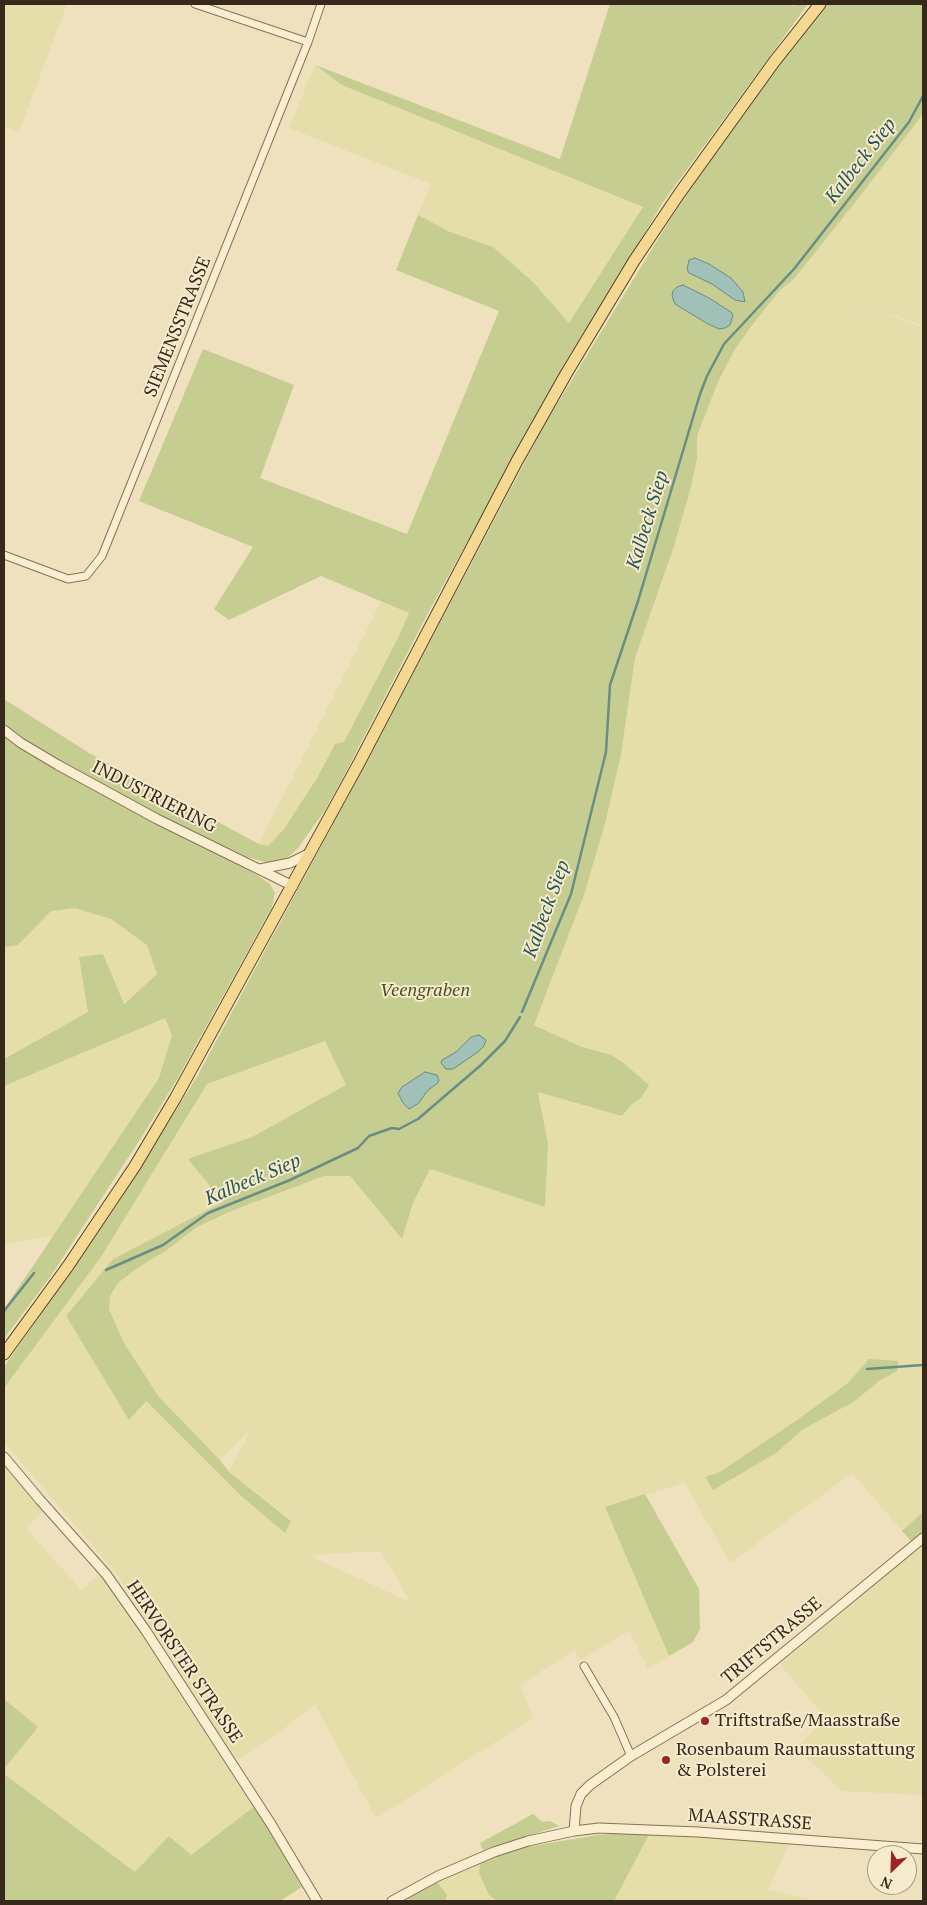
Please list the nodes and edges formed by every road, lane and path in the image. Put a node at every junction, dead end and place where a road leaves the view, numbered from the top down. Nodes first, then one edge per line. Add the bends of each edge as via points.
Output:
1 (194, 4) edge
2 (321, 4) edge
3 (820, 4) edge
4 (308, 42) junction
5 (4, 555) edge
6 (4, 730) edge
7 (310, 853) junction
8 (260, 869) junction
9 (292, 886) junction
10 (4, 1354) edge
11 (4, 1457) edge
12 (923, 1538) edge
13 (584, 1666) dead end
14 (631, 1756) junction
15 (574, 1831) junction
16 (923, 1849) edge
17 (317, 1901) edge
18 (392, 1901) edge

1 - 4 street
2 - 4 street, SIEMENSSTRASSE
3 - 7 main road via 774,62 634,261 500,493
4 - 5 street, SIEMENSSTRASSE via 102,556 86,576 68,579
6 - 8 street, INDUSTRIERING via 58,766
7 - 8 street via 290,863
7 - 9 main road
8 - 9 street, INDUSTRIERING
9 - 10 main road via 135,1166
11 - 17 street, HERVORSTER STRASSE via 106,1574 271,1824
12 - 14 street, TRIFTSTRASSE via 726,1700
13 - 14 street via 614,1717
14 - 15 street, TRIFTSTRASSE via 581,1794 576,1806
15 - 16 street, MAASSTRASSE via 614,1828 698,1832
15 - 18 street via 528,1841 476,1859

